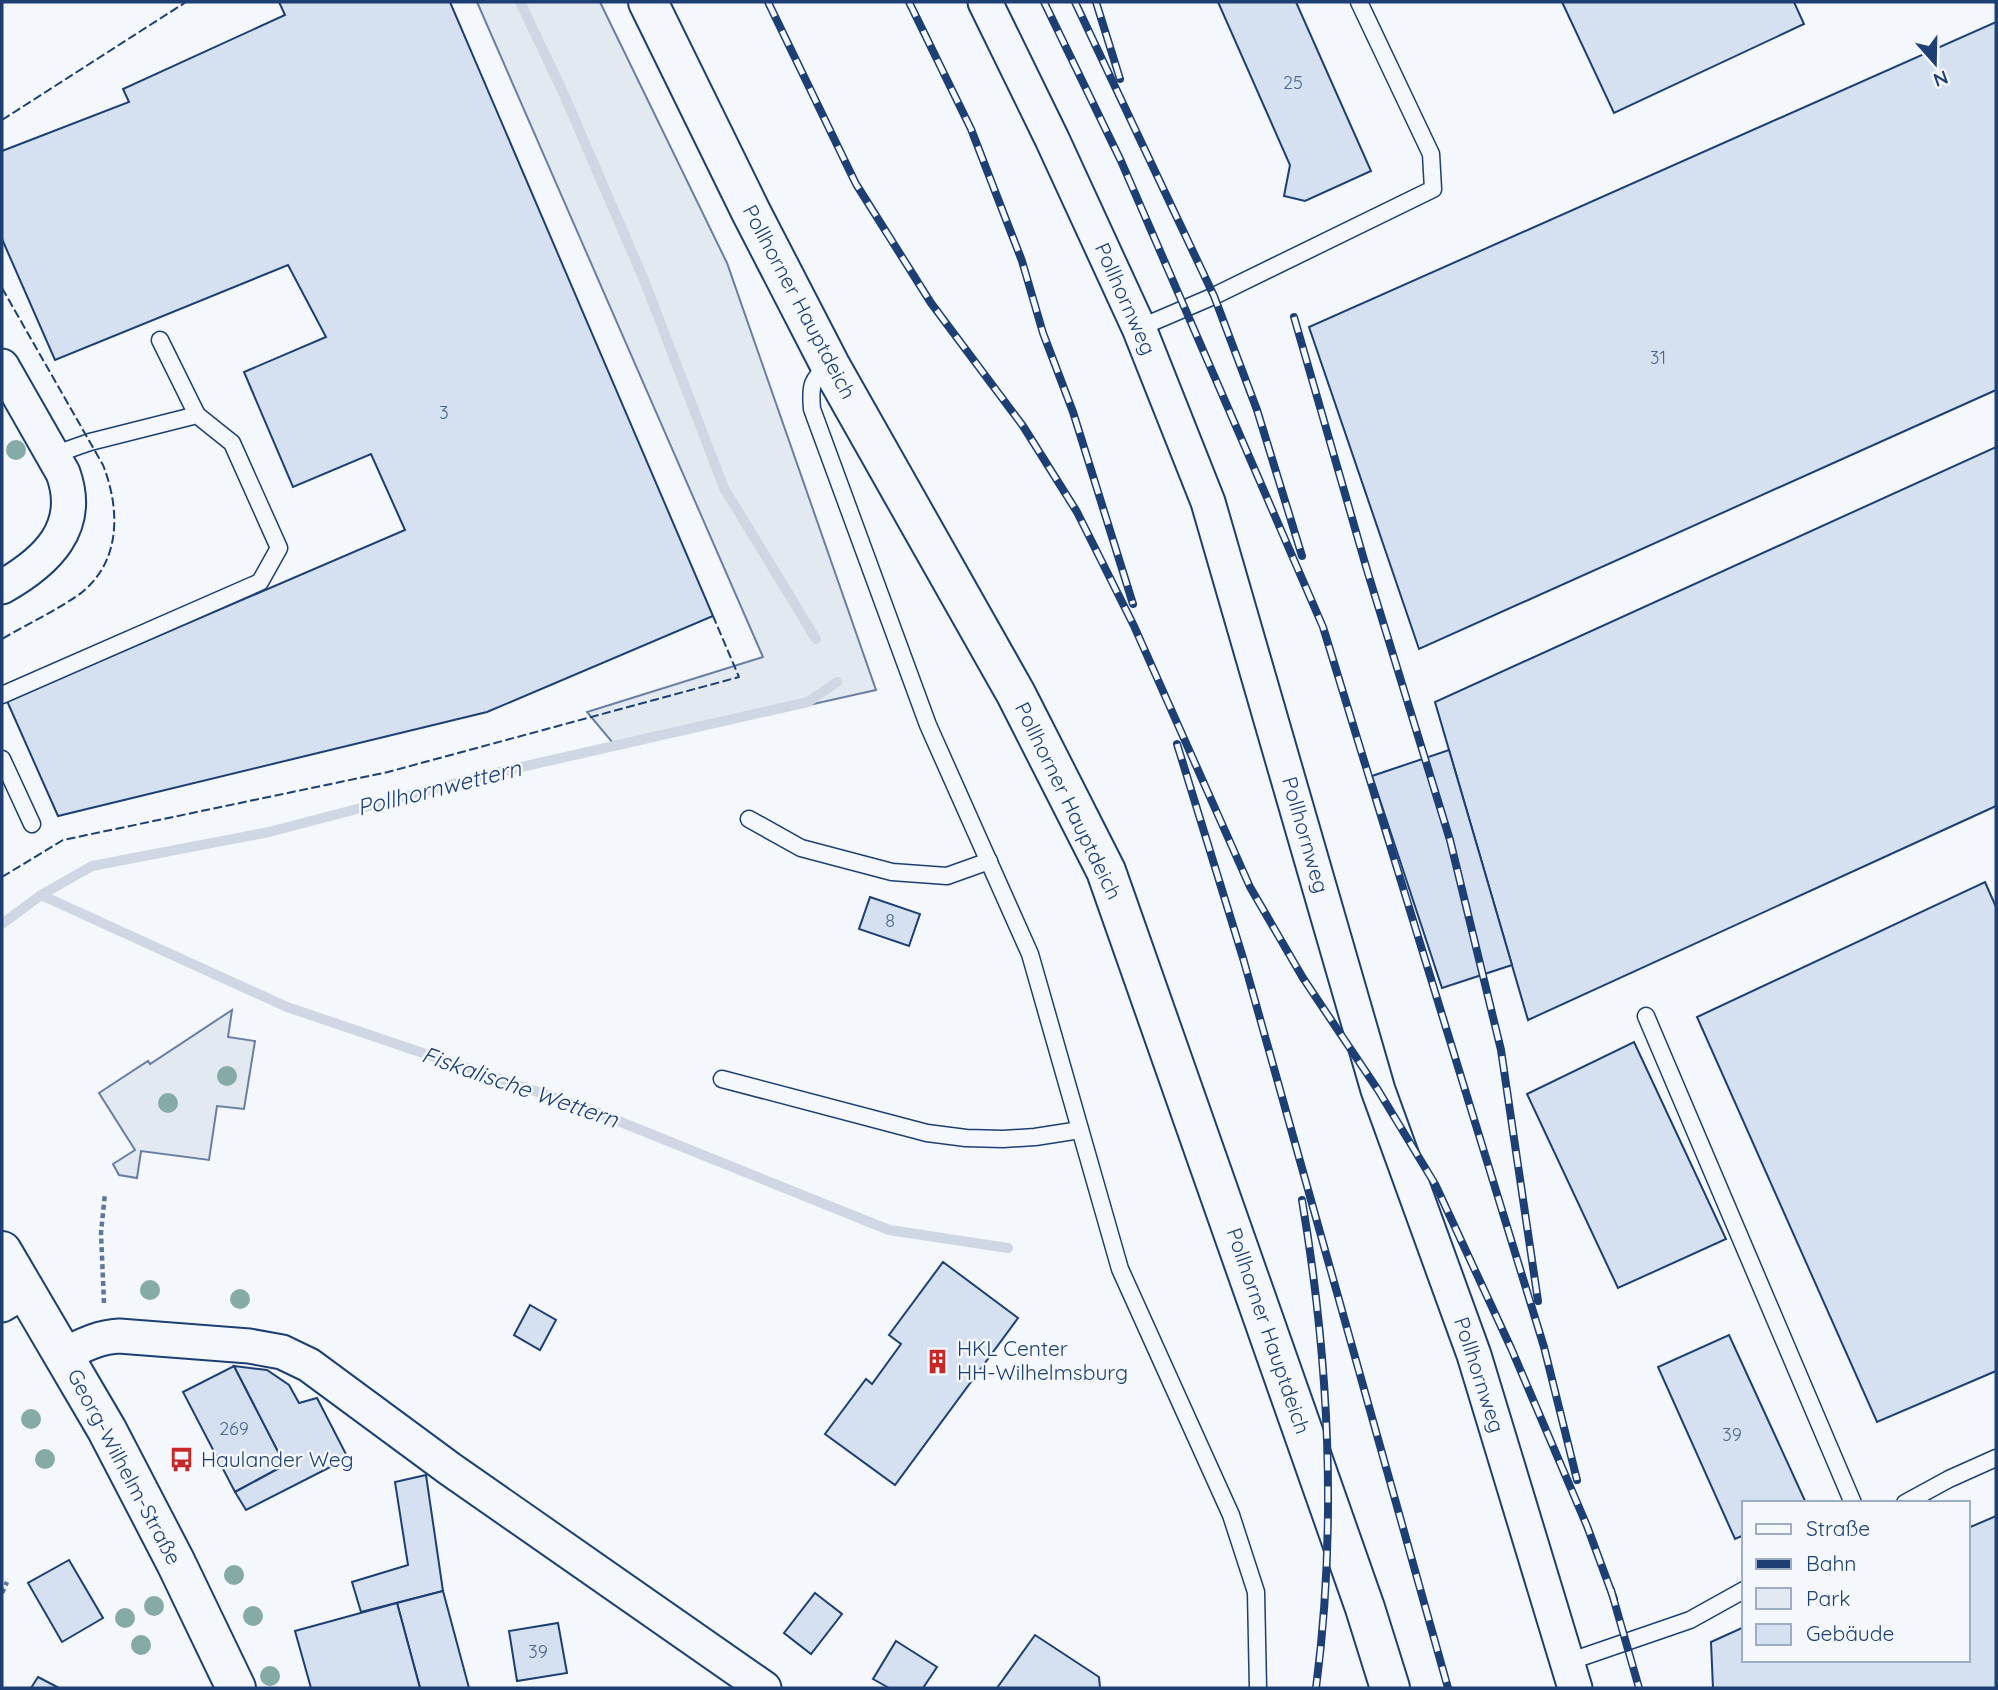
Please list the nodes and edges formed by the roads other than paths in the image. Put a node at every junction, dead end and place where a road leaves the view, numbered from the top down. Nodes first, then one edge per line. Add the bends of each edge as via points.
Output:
1 (648, 2) edge
2 (985, 2) edge
3 (1359, 2) edge
4 (1139, 328) junction
5 (160, 340) dead end
6 (830, 365) junction
7 (2, 366) edge
8 (197, 415) junction
9 (53, 455) junction
10 (2, 587) edge
11 (2, 695) edge
12 (2, 759) edge
13 (749, 819) dead end
14 (32, 824) dead end
15 (989, 860) junction
16 (1646, 1016) dead end
17 (722, 1079) dead end
18 (1080, 1130) junction
19 (2, 1251) edge
20 (14, 1298) edge
21 (76, 1349) junction
22 (1996, 1458) edge
23 (1852, 1501) edge
24 (1909, 1501) edge
25 (1742, 1591) edge
26 (1572, 1675) edge
27 (236, 1688) edge
28 (764, 1688) edge
29 (1258, 1688) edge
30 (1390, 1688) edge

1 - 6 main road, Pollhorner Hauptdeich
2 - 4 street, Pollhornweg
3 - 4 lane via 1431,154 1433,189
4 - 26 street, Pollhornweg via 1208,502 1378,1090 1474,1356
5 - 8 lane
6 - 15 lane via 816,375 810,392 813,409 928,724
6 - 30 main road, Pollhorner Hauptdeich via 1016,694 1106,871
7 - 9 street
8 - 9 lane
8 - 11 lane via 232,443 279,548 260,582
9 - 10 street via 68,488 61,535 26,573
12 - 14 lane
13 - 15 lane via 801,848 892,872 947,876
15 - 18 lane via 1030,954
16 - 23 lane
17 - 18 lane via 927,1133 1003,1139
18 - 29 lane via 1120,1269 1231,1515 1256,1592
19 - 20 main road, Georg-Wilhelm-Straße
20 - 21 main road, Georg-Wilhelm-Straße
21 - 27 main road, Georg-Wilhelm-Straße via 107,1430
21 - 28 street via 119,1336 249,1346 282,1352 309,1365
22 - 24 lane
25 - 26 lane

